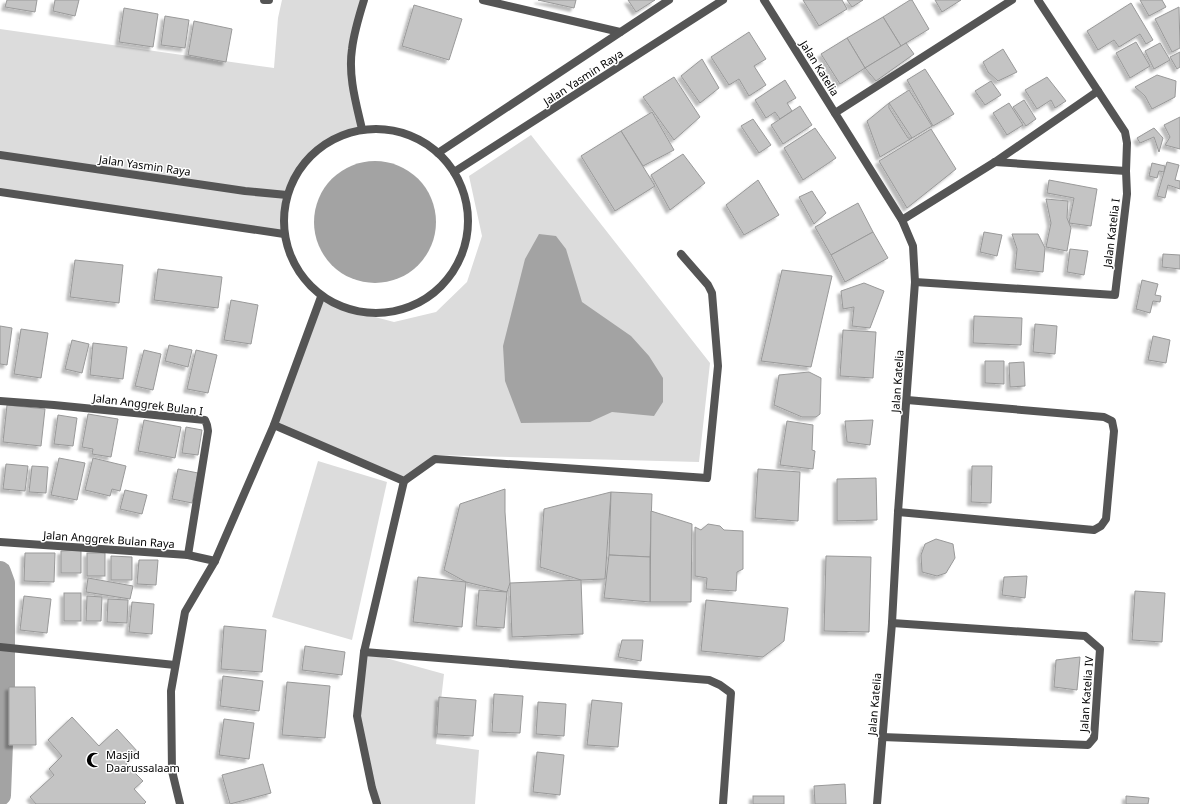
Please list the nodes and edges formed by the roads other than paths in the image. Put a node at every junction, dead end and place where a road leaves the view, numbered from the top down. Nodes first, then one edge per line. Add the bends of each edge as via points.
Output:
1 (264, 0) edge
2 (269, 0) edge
3 (364, 0) edge
4 (483, 0) edge
5 (669, 0) edge
6 (723, 0) edge
7 (764, 0) edge
8 (1012, 0) edge
9 (1038, 0) edge
10 (620, 32) junction
11 (1098, 91) junction
12 (835, 114) junction
13 (362, 129) junction
14 (438, 153) junction
15 (0, 155) edge
16 (995, 162) junction
17 (1126, 171) junction
18 (454, 172) junction
19 (0, 192) edge
20 (287, 195) junction
21 (902, 220) junction
22 (284, 234) junction
23 (681, 254) dead end
24 (915, 282) junction
25 (321, 297) junction
26 (907, 400) junction
27 (0, 401) edge
28 (274, 425) junction
29 (404, 481) junction
30 (898, 512) junction
31 (0, 542) edge
32 (188, 555) junction
33 (215, 561) junction
34 (892, 623) junction
35 (0, 647) edge
36 (364, 652) junction
37 (175, 665) junction
38 (882, 737) junction
39 (180, 804) edge
40 (377, 804) edge
41 (723, 804) edge
42 (878, 804) edge

1 - 2 street
3 - 13 street via 352,50 351,74
4 - 10 street
5 - 10 street, Jalan Yasmin Raya
6 - 18 street, Jalan Yasmin Raya
7 - 12 street, Jalan Katelia
8 - 12 street
9 - 11 street, Jalan Katelia I
10 - 14 street, Jalan Yasmin Raya
11 - 16 street
11 - 17 street, Jalan Katelia I via 1125,132
12 - 21 street, Jalan Katelia
13 - 14 street via 383,128 405,133 425,142
13 - 20 street via 322,145 296,174
14 - 18 street
15 - 20 street, Jalan Yasmin Raya
16 - 17 street
16 - 21 street
17 - 24 street, Jalan Katelia I via 1127,194 1115,295
18 - 25 street via 464,194 468,217 466,239 459,262 446,281 429,297 408,308 386,314 363,313 341,308
19 - 22 street
20 - 22 street
21 - 24 street, Jalan Katelia via 913,246
22 - 25 street via 288,252 296,269
23 - 29 street via 712,292 718,366 706,478 435,459
24 - 26 street, Jalan Katelia
25 - 28 street
26 - 30 street, Jalan Katelia
26 - 30 street via 1104,417 1112,421 1114,431 1106,519 1094,530
27 - 32 street, Jalan Anggrek Bulan I via 205,420 208,431
28 - 29 street
28 - 33 street
29 - 36 street
30 - 34 street, Jalan Katelia
31 - 32 street, Jalan Anggrek Bulan Raya
32 - 33 street, Jalan Anggrek Bulan Raya
33 - 37 street via 185,612
34 - 38 street, Jalan Katelia
34 - 38 street, Jalan Katelia IV via 1084,636 1100,649 1094,738 1088,745
35 - 37 street
36 - 40 street via 357,716
36 - 41 street via 709,680 731,693
37 - 39 street via 171,691 172,771
38 - 42 street, Jalan Katelia

